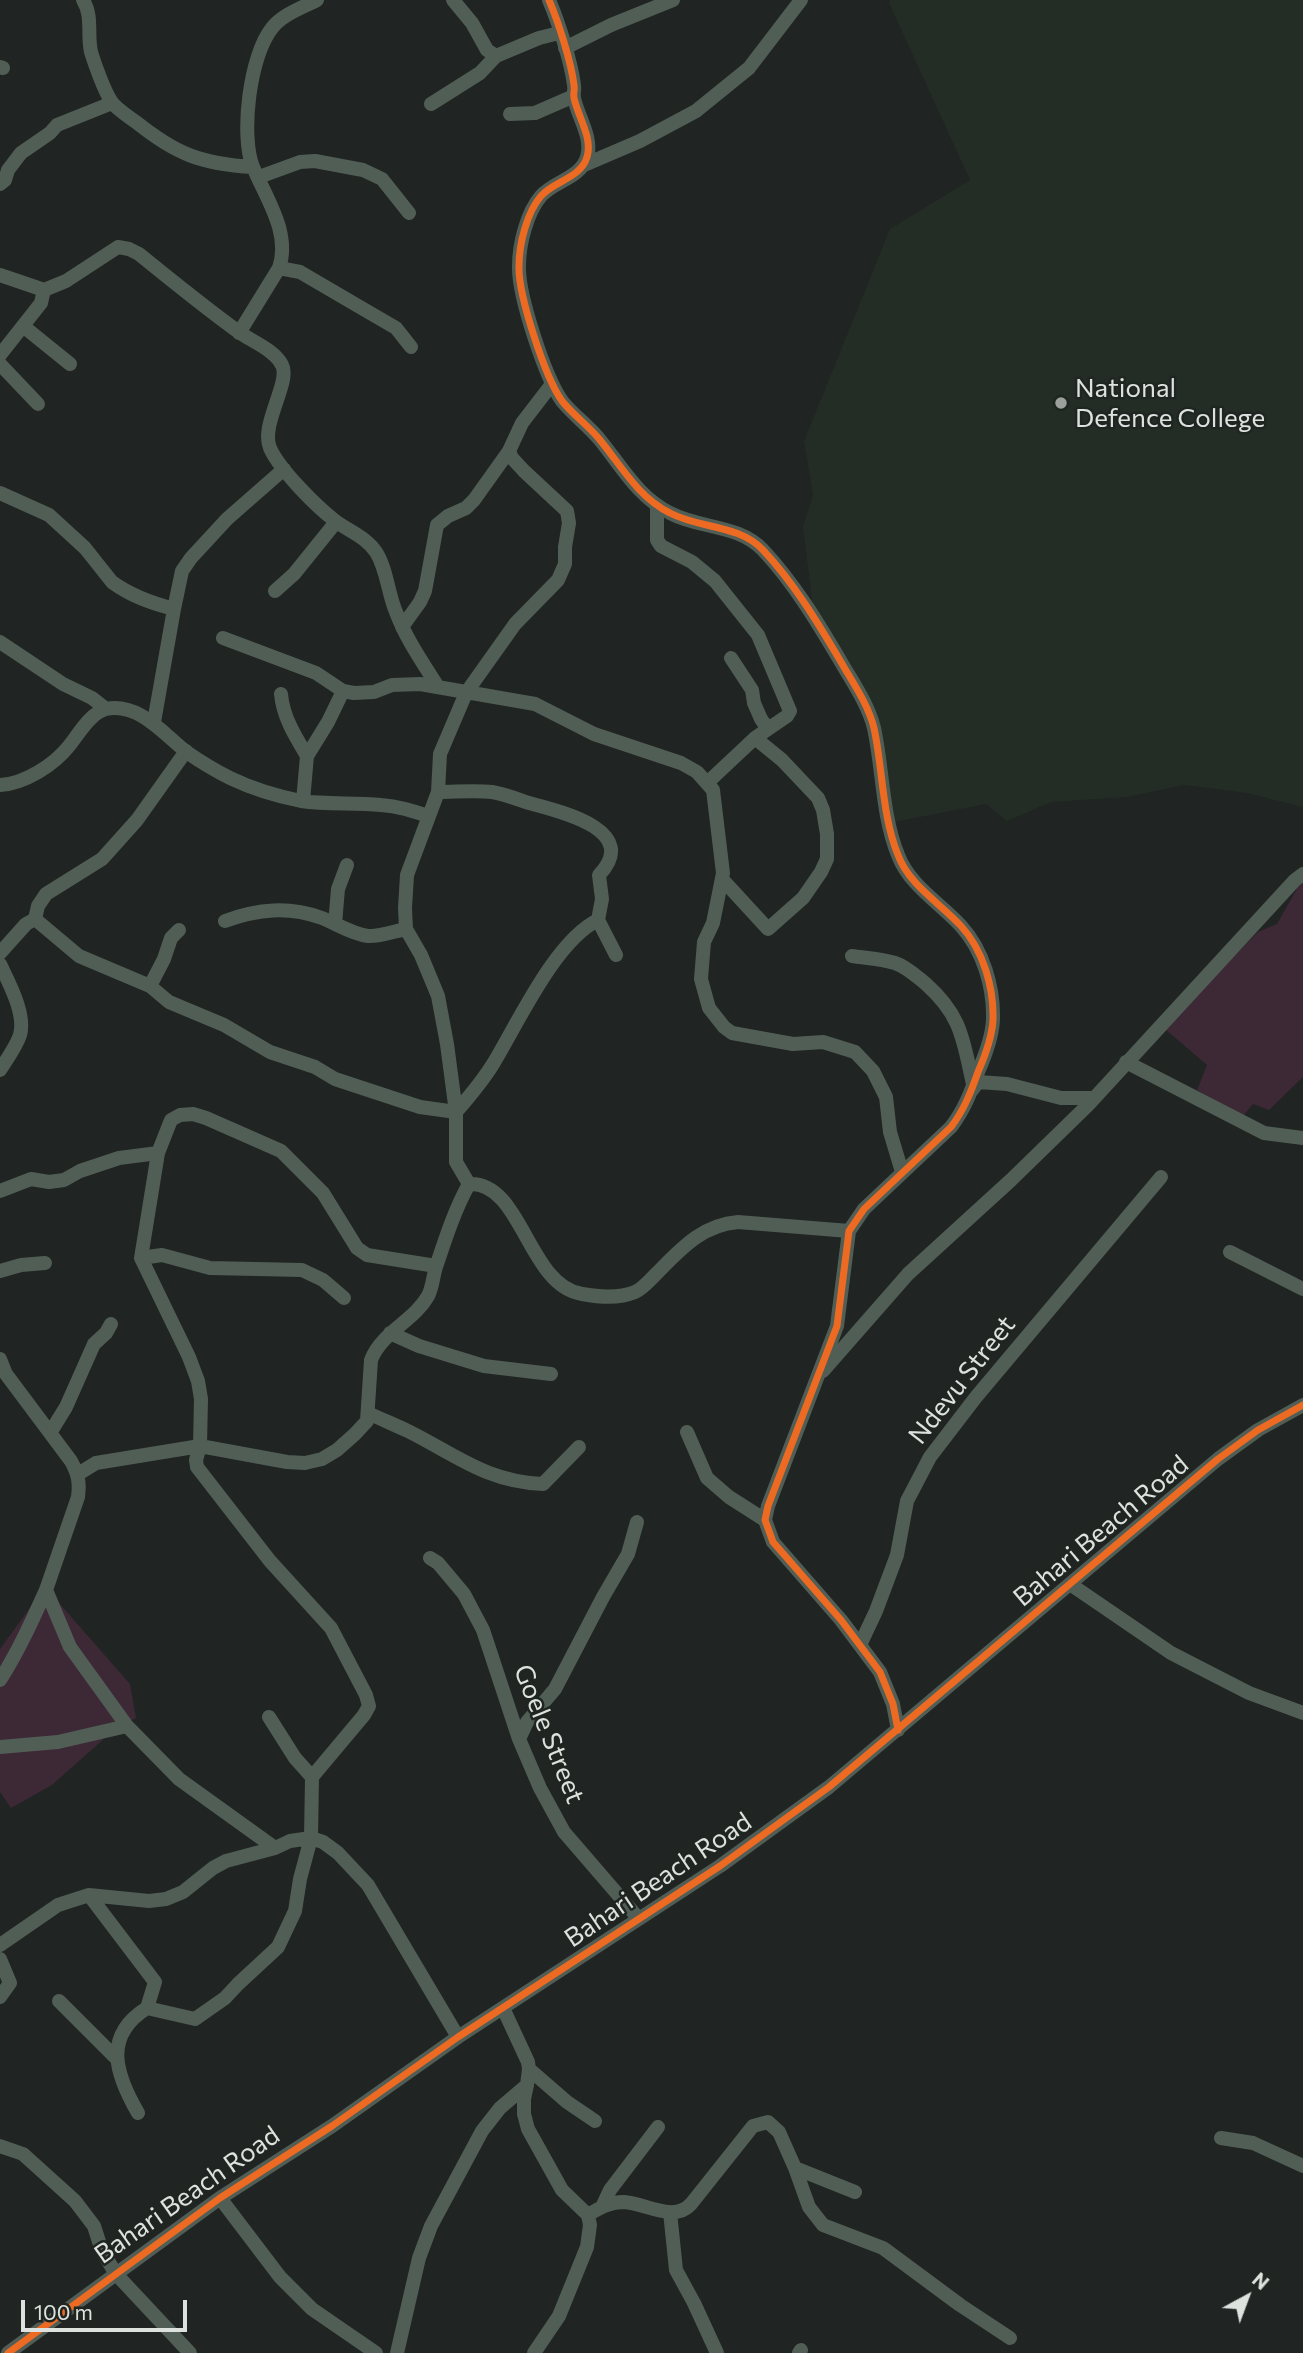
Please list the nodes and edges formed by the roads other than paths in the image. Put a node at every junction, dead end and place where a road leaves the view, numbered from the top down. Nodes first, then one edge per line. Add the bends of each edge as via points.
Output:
1 (83, 0) edge
2 (317, 0) edge
3 (453, 0) edge
4 (548, 0) edge
5 (673, 0) edge
6 (801, 0) edge
7 (559, 33) junction
8 (565, 48) junction
9 (496, 55) junction
10 (573, 96) junction
11 (112, 103) junction
12 (431, 104) dead end
13 (510, 114) dead end
14 (584, 165) junction
15 (256, 172) junction
16 (0, 184) edge
17 (409, 213) dead end
18 (279, 268) junction
19 (0, 275) edge
20 (44, 290) junction
21 (23, 326) junction
22 (239, 333) junction
23 (411, 347) dead end
24 (0, 355) edge
25 (0, 364) edge
26 (70, 364) dead end
27 (552, 384) junction
28 (38, 404) dead end
29 (509, 452) junction
30 (284, 469) junction
31 (0, 493) edge
32 (657, 506) junction
33 (336, 522) junction
34 (275, 591) dead end
35 (174, 609) junction
36 (402, 627) junction
37 (223, 638) dead end
38 (0, 642) edge
39 (732, 659) dead end
40 (438, 687) junction
41 (343, 691) junction
42 (281, 694) dead end
43 (466, 694) junction
44 (106, 709) junction
45 (155, 722) junction
46 (768, 729) junction
47 (755, 738) junction
48 (186, 751) junction
49 (307, 755) junction
50 (707, 783) junction
51 (0, 785) edge
52 (438, 792) junction
53 (303, 801) junction
54 (428, 816) junction
55 (347, 864) dead end
56 (1303, 874) edge
57 (722, 879) junction
58 (35, 919) junction
59 (598, 920) junction
60 (225, 921) dead end
61 (335, 924) junction
62 (406, 929) junction
63 (179, 930) dead end
64 (0, 953) edge
65 (616, 955) dead end
66 (852, 956) dead end
67 (0, 964) edge
68 (150, 986) junction
69 (1126, 1062) junction
70 (0, 1070) edge
71 (973, 1088) junction
72 (1094, 1098) junction
73 (456, 1112) junction
74 (1303, 1138) edge
75 (158, 1153) junction
76 (902, 1172) junction
77 (1161, 1177) dead end
78 (469, 1184) junction
79 (0, 1191) edge
80 (849, 1231) junction
81 (1230, 1252) dead end
82 (141, 1258) junction
83 (45, 1263) dead end
84 (436, 1266) junction
85 (0, 1272) edge
86 (1303, 1289) edge
87 (344, 1297) dead end
88 (110, 1324) dead end
89 (390, 1334) junction
90 (0, 1359) edge
91 (3, 1372) edge
92 (551, 1374) dead end
93 (815, 1380) junction
94 (1303, 1405) edge
95 (368, 1413) junction
96 (687, 1432) dead end
97 (50, 1433) junction
98 (200, 1446) junction
99 (579, 1447) dead end
100 (78, 1474) junction
101 (765, 1520) junction
102 (637, 1522) dead end
103 (430, 1558) dead end
104 (1070, 1584) junction
105 (46, 1590) junction
106 (860, 1646) junction
107 (0, 1680) edge
108 (1303, 1713) edge
109 (269, 1717) dead end
110 (127, 1727) junction
111 (898, 1730) junction
112 (519, 1738) junction
113 (0, 1746) edge
114 (312, 1777) junction
115 (312, 1838) junction
116 (275, 1848) junction
117 (89, 1895) junction
118 (639, 1919) junction
119 (0, 1945) edge
120 (0, 1959) edge
121 (0, 1997) edge
122 (59, 2001) dead end
123 (147, 2008) junction
124 (503, 2008) junction
125 (458, 2037) junction
126 (116, 2057) junction
127 (529, 2069) junction
128 (527, 2085) junction
129 (138, 2113) dead end
130 (595, 2121) dead end
131 (658, 2127) dead end
132 (1221, 2138) dead end
133 (0, 2146) edge
134 (1303, 2166) edge
135 (796, 2168) junction
136 (855, 2192) dead end
137 (220, 2198) junction
138 (603, 2205) junction
139 (670, 2212) junction
140 (588, 2214) junction
141 (116, 2274) junction
142 (1010, 2338) dead end
143 (8, 2353) edge
144 (190, 2353) edge
145 (376, 2353) edge
146 (397, 2353) edge
147 (534, 2353) edge
148 (717, 2353) edge

1 - 11 street via 90,18 92,53
2 - 15 street via 283,18 265,38 250,85 248,143
3 - 9 street via 487,50
4 - 7 street
5 - 8 street
6 - 14 street via 749,68 696,111
7 - 8 street
7 - 9 street
8 - 10 street
9 - 12 street via 480,74
10 - 13 street via 535,113
10 - 14 street via 589,146
11 - 15 street via 168,146 193,158
11 - 16 street via 57,125 21,153
14 - 27 street via 544,192 534,205 519,264 520,285
15 - 17 street via 315,161 363,170 382,179
15 - 18 street via 279,227
18 - 22 street
18 - 23 street via 300,272 396,328
19 - 20 street
20 - 21 street via 41,303
20 - 22 street via 118,247 129,249
21 - 24 street
21 - 26 street
22 - 30 street via 282,365 284,375 268,441
25 - 28 street
27 - 29 street via 522,423
27 - 32 street via 564,404
29 - 36 street via 474,500 437,525 425,592
29 - 43 street via 566,511 565,564 558,580 515,624
30 - 33 street
30 - 35 street via 191,558 182,571
31 - 35 street via 49,515 85,548 112,582 150,603
32 - 46 street via 661,546 715,581 758,635 790,711
32 - 71 street via 674,516 753,540 814,616 865,703 898,857 917,884 971,938 987,975 993,1022
33 - 34 street
33 - 36 street via 367,541 377,554
35 - 45 street
36 - 40 street
37 - 41 street via 316,673
38 - 44 street
39 - 46 street via 752,690
40 - 41 street via 392,685 374,692
40 - 43 street
41 - 49 street
42 - 49 street via 290,727
43 - 50 street via 535,704 594,734 681,763
43 - 52 street via 440,754
44 - 45 street
44 - 51 street via 44,768
45 - 48 street
46 - 47 street
47 - 50 street
47 - 57 street via 818,798 827,834 827,859 803,898 768,929
48 - 53 street via 264,793
48 - 58 street via 137,820 102,859 46,894
49 - 53 street
50 - 57 street via 713,790
52 - 54 street
52 - 59 street via 492,792 568,812 606,835 612,851 599,874 602,899
53 - 54 street via 381,804
54 - 62 street via 407,874
55 - 61 street via 338,889
56 - 69 street
57 - 76 street via 701,958 709,1008 732,1033 793,1044 823,1042 862,1057 886,1097
58 - 64 street
58 - 68 street via 79,956
59 - 65 street
59 - 73 street via 568,946 538,984 483,1080
60 - 61 street via 272,909 296,911
61 - 62 street via 370,936
62 - 73 street via 438,996
63 - 68 street
66 - 71 street via 895,963 943,999 964,1040
67 - 70 street via 21,1030
68 - 73 street via 169,1002 335,1079 420,1107
69 - 72 street
69 - 74 street via 1264,1133
71 - 72 street via 978,1082 996,1083 1061,1098
71 - 76 street via 951,1127
72 - 93 street via 908,1274
73 - 78 street via 456,1162
75 - 79 street via 119,1158 64,1180 31,1179
75 - 82 street
75 - 84 street via 174,1116 206,1118 281,1151 323,1193 357,1248 367,1255
76 - 80 street via 864,1209
77 - 106 street, Ndevu Street via 976,1396 930,1458 907,1501 897,1555
78 - 80 street via 482,1184 504,1202 552,1277 579,1294 616,1297 636,1291 694,1237 725,1223
78 - 84 street
80 - 93 street via 837,1326
81 - 86 street
82 - 87 street via 162,1255 210,1268 302,1270
82 - 98 street via 198,1381
83 - 85 street
84 - 89 street via 428,1295
88 - 97 street via 94,1344
89 - 92 street via 484,1366
89 - 95 street via 371,1360
90 - 91 street
91 - 97 street
93 - 101 street
94 - 104 street, Bahari Beach Road via 1218,1459
95 - 98 street via 362,1427 337,1450 304,1463
95 - 99 street via 465,1463 519,1482 543,1484
96 - 101 street via 707,1478
97 - 100 street
98 - 100 street via 107,1461
98 - 114 street via 197,1467 270,1561 331,1628 366,1695 369,1706 365,1715
100 - 105 street via 78,1497
101 - 106 street via 773,1542
102 - 112 street via 628,1554 555,1689
103 - 112 street, Goele Street via 464,1594 483,1630
104 - 108 street via 1171,1653 1249,1693
104 - 111 street, Bahari Beach Road
105 - 107 street
105 - 110 street via 70,1647
106 - 111 street via 880,1672
109 - 114 street
110 - 113 street via 58,1742
110 - 116 street via 179,1779
111 - 118 street, Bahari Beach Road via 818,1795
112 - 118 street, Goele Street via 564,1832
114 - 115 street
115 - 116 street
115 - 123 street via 295,1911 278,1947 225,1998 195,2019
115 - 125 street via 338,1853 368,1885
116 - 117 street via 226,1861 166,1899
117 - 119 street via 58,1905
117 - 123 street via 155,1982
118 - 124 street, Bahari Beach Road
120 - 121 street via 10,1983
122 - 126 street
123 - 126 street via 127,2024
124 - 125 street, Bahari Beach Road
124 - 127 street
125 - 137 street, Bahari Beach Road
126 - 129 street via 124,2089
127 - 128 street
127 - 130 street
128 - 140 street via 524,2114 528,2129 562,2190
128 - 146 street via 482,2131 431,2226
131 - 138 street
132 - 134 street via 1253,2143
133 - 141 street via 23,2154 75,2201 94,2226
135 - 136 street
135 - 139 street via 776,2127 757,2123 687,2209
135 - 142 street via 809,2207 823,2225 883,2248
137 - 141 street, Bahari Beach Road
137 - 145 street via 280,2277 312,2309
138 - 139 street via 621,2202
138 - 140 street
139 - 148 street via 676,2270
140 - 147 street via 590,2236 576,2278 559,2316
141 - 143 street, Bahari Beach Road
141 - 144 street

